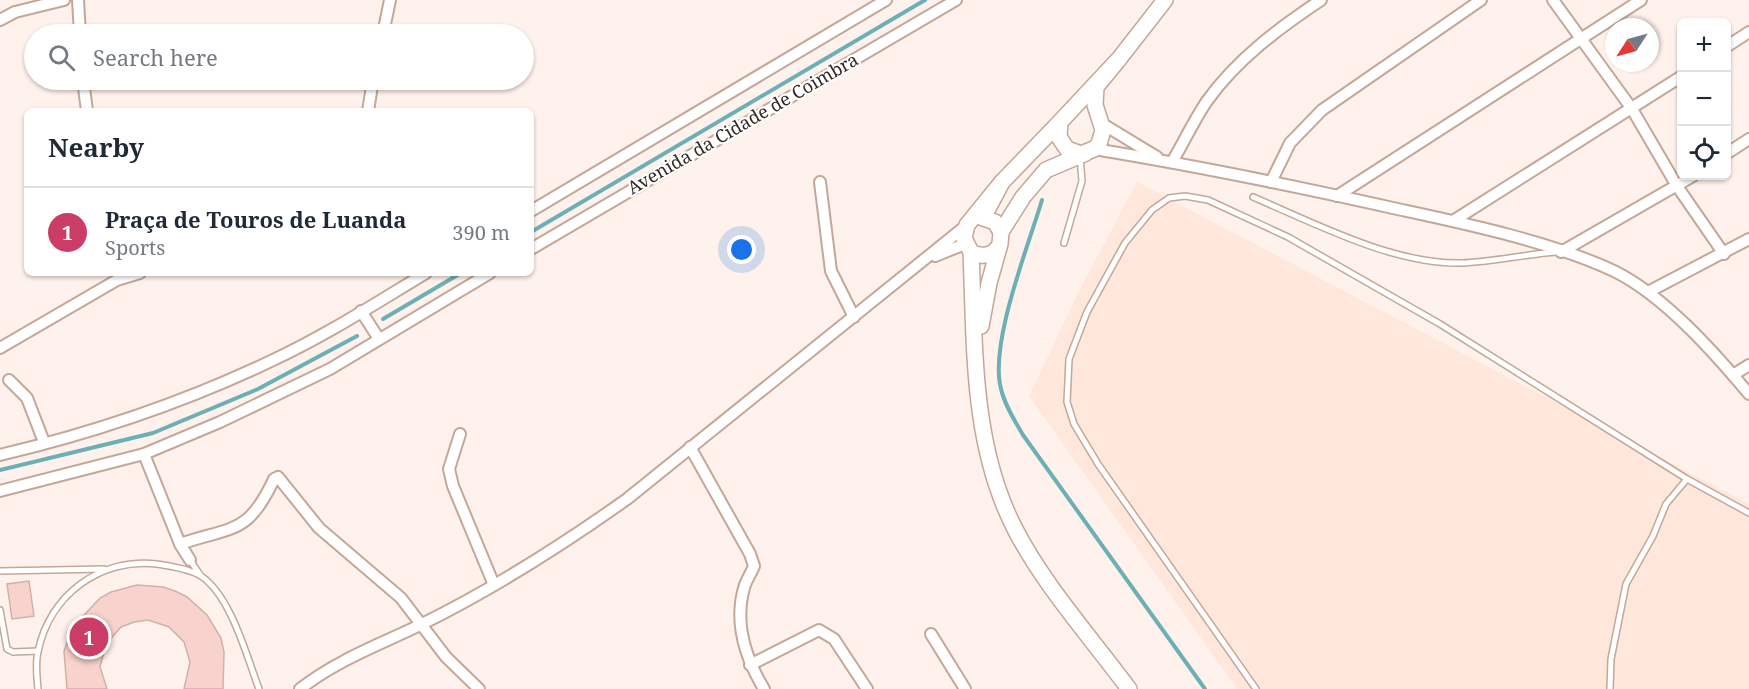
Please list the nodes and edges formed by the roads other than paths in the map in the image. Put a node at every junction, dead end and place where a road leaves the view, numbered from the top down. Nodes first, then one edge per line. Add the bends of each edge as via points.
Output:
1 (64, 0) edge
2 (78, 0) edge
3 (390, 0) edge
4 (886, 0) edge
5 (956, 0) edge
6 (1165, 0) edge
7 (1321, 0) edge
8 (1481, 0) edge
9 (1553, 0) edge
10 (1641, 0) edge
11 (0, 20) edge
12 (79, 24) edge
13 (385, 24) edge
14 (1749, 32) edge
15 (1580, 39) junction
16 (1731, 44) edge
17 (1119, 59) junction
18 (1677, 79) edge
19 (84, 90) edge
20 (372, 90) edge
21 (87, 108) edge
22 (369, 108) edge
23 (1632, 109) junction
24 (1062, 119) junction
25 (1099, 120) junction
26 (1749, 139) edge
27 (1731, 151) edge
28 (1087, 152) junction
29 (1167, 161) junction
30 (1687, 180) edge
31 (820, 182) dead end
32 (1002, 182) junction
33 (1271, 182) junction
34 (1677, 186) junction
35 (1336, 196) junction
36 (1253, 197) dead end
37 (534, 209) edge
38 (1453, 221) junction
39 (967, 225) junction
40 (1001, 238) junction
41 (1749, 239) edge
42 (1064, 243) dead end
43 (534, 247) edge
44 (968, 248) junction
45 (1561, 252) junction
46 (1724, 254) junction
47 (926, 260) junction
48 (130, 276) edge
49 (421, 276) edge
50 (485, 276) edge
51 (1648, 292) junction
52 (361, 311) junction
53 (854, 317) junction
54 (379, 339) junction
55 (0, 348) edge
56 (1749, 365) edge
57 (1733, 375) junction
58 (9, 380) dead end
59 (1749, 394) edge
60 (978, 404) junction
61 (460, 434) dead end
62 (44, 442) junction
63 (690, 447) junction
64 (144, 454) junction
65 (0, 455) edge
66 (1688, 479) junction
67 (0, 491) edge
68 (1749, 513) edge
69 (180, 544) junction
70 (190, 560) joint
71 (105, 569) junction
72 (0, 571) edge
73 (200, 575) junction
74 (494, 585) junction
75 (0, 610) edge
76 (420, 625) junction
77 (931, 634) dead end
78 (38, 651) junction
79 (750, 665) junction
80 (302, 688) edge
81 (38, 689) edge
82 (259, 689) edge
83 (479, 689) edge
84 (764, 689) edge
85 (867, 689) edge
86 (965, 689) edge
87 (1129, 689) edge
88 (1256, 689) edge
89 (1610, 689) edge

1 - 11 street via 15,12
2 - 12 street
3 - 13 street
4 - 37 street, Avenida da Cidade de Coimbra
5 - 43 street, Avenida da Cidade de Coimbra
6 - 17 street
7 - 29 street via 1242,60 1207,101
8 - 33 street via 1322,110 1290,143
9 - 15 street
10 - 15 street
14 - 16 street
15 - 23 street
15 - 35 street
17 - 24 street
17 - 25 street via 1096,87
18 - 23 street
19 - 21 street
20 - 22 street
23 - 34 street
23 - 38 street
24 - 25 street via 1070,112 1084,110
24 - 28 street via 1059,137 1067,149
24 - 32 street
25 - 28 street via 1102,137
25 - 29 street
26 - 27 street
28 - 29 street
28 - 40 street via 1046,170 1023,197
28 - 42 lane
29 - 33 street
30 - 34 street
31 - 53 street via 831,271
32 - 39 street
32 - 40 street via 983,218 994,222
33 - 35 street
34 - 45 street
34 - 46 street
35 - 38 street
36 - 45 lane via 1368,245 1418,257 1460,263
38 - 45 street
39 - 44 street via 964,238
39 - 47 street
40 - 44 street via 997,250 988,255
40 - 60 street via 981,322
41 - 46 street
44 - 47 street
44 - 60 street
45 - 51 street via 1616,272
46 - 51 street
47 - 53 street
48 - 55 street
49 - 52 street
50 - 54 street
51 - 57 street
52 - 54 street
52 - 62 street via 274,360 193,396
53 - 63 street
54 - 64 street via 280,395
56 - 57 street
57 - 59 street
58 - 62 street via 27,398
60 - 87 street via 997,483 1014,528
61 - 74 street via 449,469
62 - 65 street
63 - 74 street via 581,532
63 - 79 street via 747,546 754,566 745,585 741,614
64 - 67 street
64 - 69 street
66 - 68 lane
66 - 88 lane via 1440,324 1288,237 1208,200 1169,198 1152,210 1125,243 1087,312 1069,358 1067,402 1074,424 1098,464
66 - 89 lane via 1666,504 1626,584 1611,659
69 - 70 street
69 - 76 street via 242,525 258,510 273,479 278,477 308,517 392,588
70 - 73 lane
71 - 72 lane
71 - 73 lane via 141,562
71 - 78 lane via 74,587 49,622
73 - 82 lane via 216,590 225,607
74 - 76 street
75 - 78 lane via 7,649
76 - 80 street via 353,655
76 - 83 street
77 - 86 street
78 - 81 lane
79 - 84 street
79 - 85 street via 819,630 834,639

